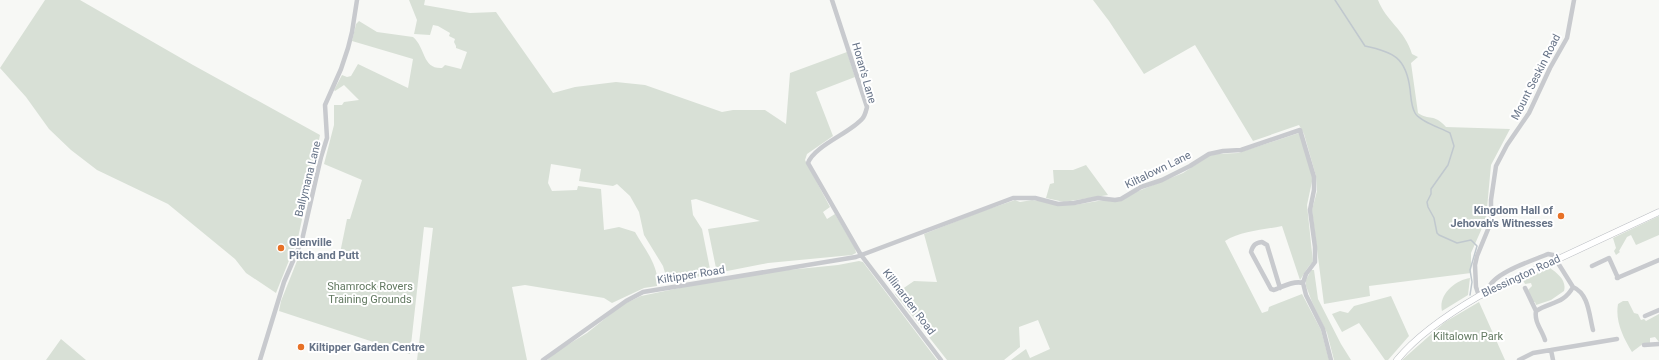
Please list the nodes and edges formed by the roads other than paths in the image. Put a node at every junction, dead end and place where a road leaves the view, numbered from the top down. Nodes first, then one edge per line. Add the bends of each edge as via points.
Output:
1 (357, 0) edge
2 (832, 0) edge
3 (1574, 0) edge
4 (1659, 212) edge
5 (861, 256) junction
6 (1556, 260) junction
7 (1659, 260) edge
8 (1592, 266) dead end
9 (1303, 283) junction
10 (1573, 287) junction
11 (1280, 288) junction
12 (1525, 288) dead end
13 (1490, 290) junction
14 (1479, 296) junction
15 (1659, 310) edge
16 (1536, 312) junction
17 (1645, 316) dead end
18 (1593, 330) dead end
19 (1617, 339) dead end
20 (1545, 340) dead end
21 (1659, 344) edge
22 (1644, 345) dead end
23 (1551, 350) junction
24 (260, 360) edge
25 (543, 360) edge
26 (941, 360) edge
27 (1331, 360) edge
28 (1397, 360) edge
29 (1519, 360) edge
30 (1553, 360) edge

1 - 24 street, Ballymana Lane via 348,48 325,105 327,138 302,240 284,282
2 - 5 street, Horan's Lane via 867,107 863,118 824,146 808,163
3 - 14 street, Mount Seskin Road via 1567,38 1529,113 1507,144 1496,166 1491,222 1475,265
4 - 6 main road, Blessington Road
5 - 9 street, Kiltalown Lane via 1013,198 1035,198 1058,204 1098,198 1121,199 1141,187 1190,166 1209,154 1241,150 1300,130 1314,177 1310,210 1315,262
5 - 25 street, Kiltipper Road via 643,292 626,301
5 - 26 street, Killinarden Road
6 - 10 street
6 - 13 main road, Blessington Road
6 - 13 street via 1553,255 1548,254 1529,262 1500,276 1490,284
7 - 8 street via 1618,278 1609,258
9 - 11 street
9 - 27 street via 1306,295 1323,329
10 - 16 street via 1556,304
10 - 18 street via 1585,297
11 - 11 street via 1271,289 1251,252 1256,243 1262,242 1267,245
12 - 16 street
13 - 14 main road, Blessington Road
14 - 28 main road, Blessington Road via 1452,312 1404,351
15 - 17 street
16 - 20 street via 1537,323
19 - 23 street
21 - 22 street
23 - 29 street via 1533,353
23 - 30 street

